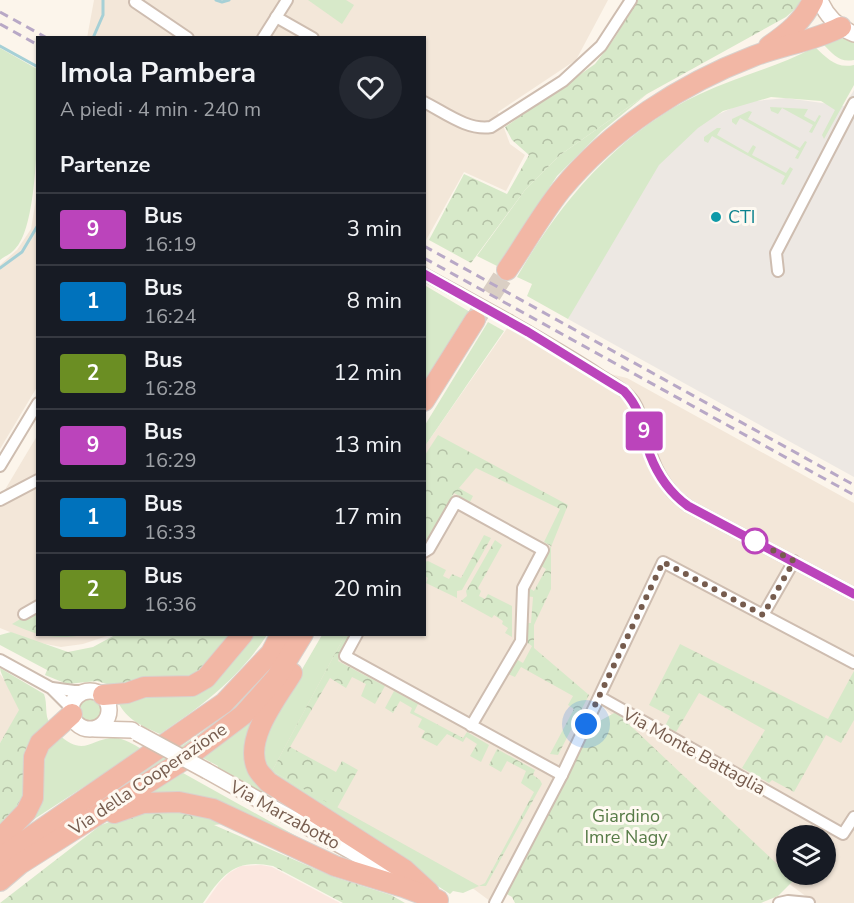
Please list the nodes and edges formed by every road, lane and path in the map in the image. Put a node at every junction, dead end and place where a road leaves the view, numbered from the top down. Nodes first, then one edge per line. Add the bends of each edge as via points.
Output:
1 (287, 0) edge
2 (813, 0) edge
3 (820, 0) edge
4 (135, 2) dead end
5 (625, 2) edge
6 (276, 17) junction
7 (847, 31) edge
8 (185, 36) edge
9 (264, 36) edge
10 (309, 36) edge
11 (755, 56) junction
12 (426, 103) edge
13 (854, 103) edge
14 (507, 270) tunnel mouth
15 (778, 271) dead end
16 (426, 275) edge
17 (475, 320) tunnel mouth
18 (426, 399) edge
19 (36, 406) edge
20 (0, 466) edge
21 (36, 481) edge
22 (0, 499) edge
23 (0, 510) edge
24 (426, 551) edge
25 (794, 561) junction
26 (854, 594) edge
27 (36, 607) edge
28 (24, 614) dead end
29 (763, 615) junction
30 (241, 636) edge
31 (280, 636) edge
32 (302, 636) edge
33 (314, 636) edge
34 (356, 636) edge
35 (0, 660) edge
36 (854, 663) edge
37 (51, 688) junction
38 (600, 697) junction
39 (100, 698) junction
40 (71, 711) junction
41 (471, 726) junction
42 (95, 729) junction
43 (134, 731) junction
44 (562, 775) junction
45 (854, 817) edge
46 (76, 829) junction
47 (0, 839) edge
48 (0, 858) edge
49 (0, 881) edge
50 (442, 902) edge
51 (495, 903) edge
52 (779, 903) edge
53 (809, 903) edge

1 - 6 street
2 - 11 highway via 791,30
3 - 7 street via 829,17
4 - 8 street
5 - 12 street via 601,46 563,81 490,128 471,126
6 - 9 street
6 - 10 street
7 - 11 highway
11 - 14 highway via 638,117 598,151 561,191
13 - 15 street via 776,253
16 - 25 street, bridge via 582,363 628,396 640,414 657,470 675,497
17 - 18 highway
19 - 20 street
21 - 22 street
22 - 23 street
24 - 41 street via 456,502 543,550 523,588 521,641
25 - 26 street
25 - 29 street
27 - 28 street
29 - 36 street
29 - 38 street via 663,562
30 - 39 highway via 206,678 192,686 144,687
31 - 48 highway, Via della Cooperazione via 271,653 224,703
32 - 46 highway, Via della Cooperazione via 276,678 243,715 182,761
33 - 50 highway via 258,729 253,750 257,768 268,782 405,870
34 - 41 street via 345,656
35 - 37 street
37 - 39 street
37 - 40 street
38 - 44 street
38 - 45 street, Via Monte Battaglia via 843,834
39 - 40 street via 77,696
39 - 42 street via 106,722
39 - 43 street, Via Marzabotto
40 - 42 street via 78,724
40 - 47 highway via 40,742 34,757 33,798 26,812
41 - 44 street
42 - 43 street, Via Marzabotto
43 - 50 street, Via Marzabotto, bridge
44 - 51 street
46 - 49 highway, Via della Cooperazione
46 - 50 highway via 143,803 179,801 223,814 335,867
52 - 53 street

